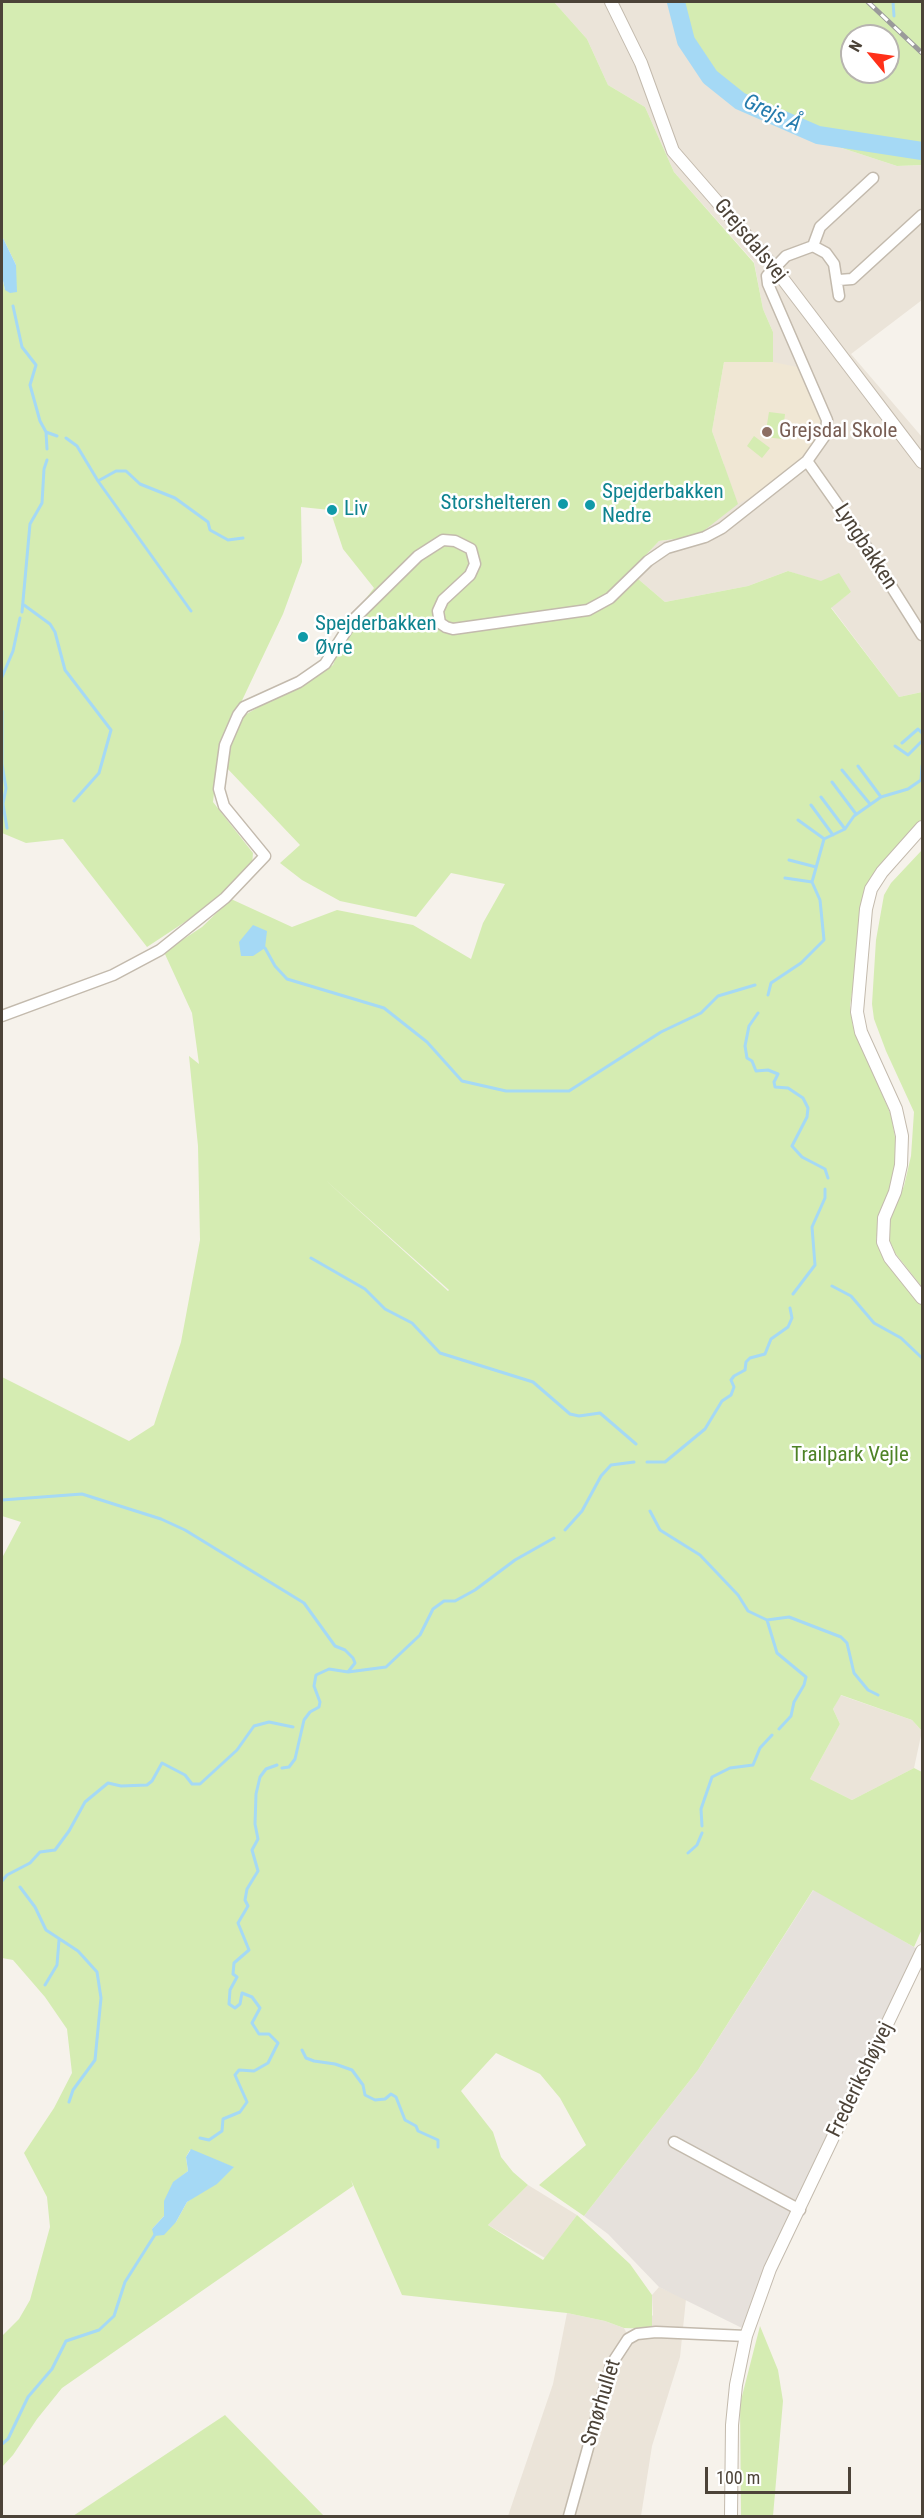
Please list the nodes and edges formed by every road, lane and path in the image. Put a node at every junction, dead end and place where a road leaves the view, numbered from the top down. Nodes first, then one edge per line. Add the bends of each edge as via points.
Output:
1 (611, 2) edge
2 (873, 178) dead end
3 (922, 216) edge
4 (813, 246) junction
5 (773, 266) junction
6 (838, 280) junction
7 (839, 296) dead end
8 (807, 460) junction
9 (922, 462) edge
10 (922, 635) edge
11 (922, 827) edge
12 (2, 1016) edge
13 (922, 1298) edge
14 (922, 1951) edge
15 (674, 2142) dead end
16 (800, 2210) junction
17 (746, 2336) junction
18 (569, 2517) edge
19 (732, 2517) edge

1 - 5 street, Grejsdalsvej via 641,63 673,151
2 - 4 street via 820,227
3 - 6 street via 852,279
4 - 5 street via 786,256
4 - 6 street via 826,253
5 - 8 street via 767,276 768,284 827,420 826,435
5 - 9 street, Grejsdalsvej
6 - 7 street
8 - 10 street, Lyngbakken
8 - 12 street via 722,528 667,548 610,598 588,610 446,627 440,623 438,612 443,600 470,575 475,564 471,549 443,540 418,556 353,621 325,664 299,682 244,707 238,715 225,745 219,789 224,806 265,856 225,898 160,950 113,975
11 - 13 street via 871,889 857,1012 861,1032 896,1109 902,1136 901,1165 884,1218 883,1242 890,1258
14 - 16 street, Frederikshøjvej
15 - 16 street
16 - 17 street, Frederikshøjvej via 770,2269
17 - 18 street, Smørhullet via 656,2332 628,2339 611,2365
17 - 19 street, Frederikshøjvej via 733,2415

